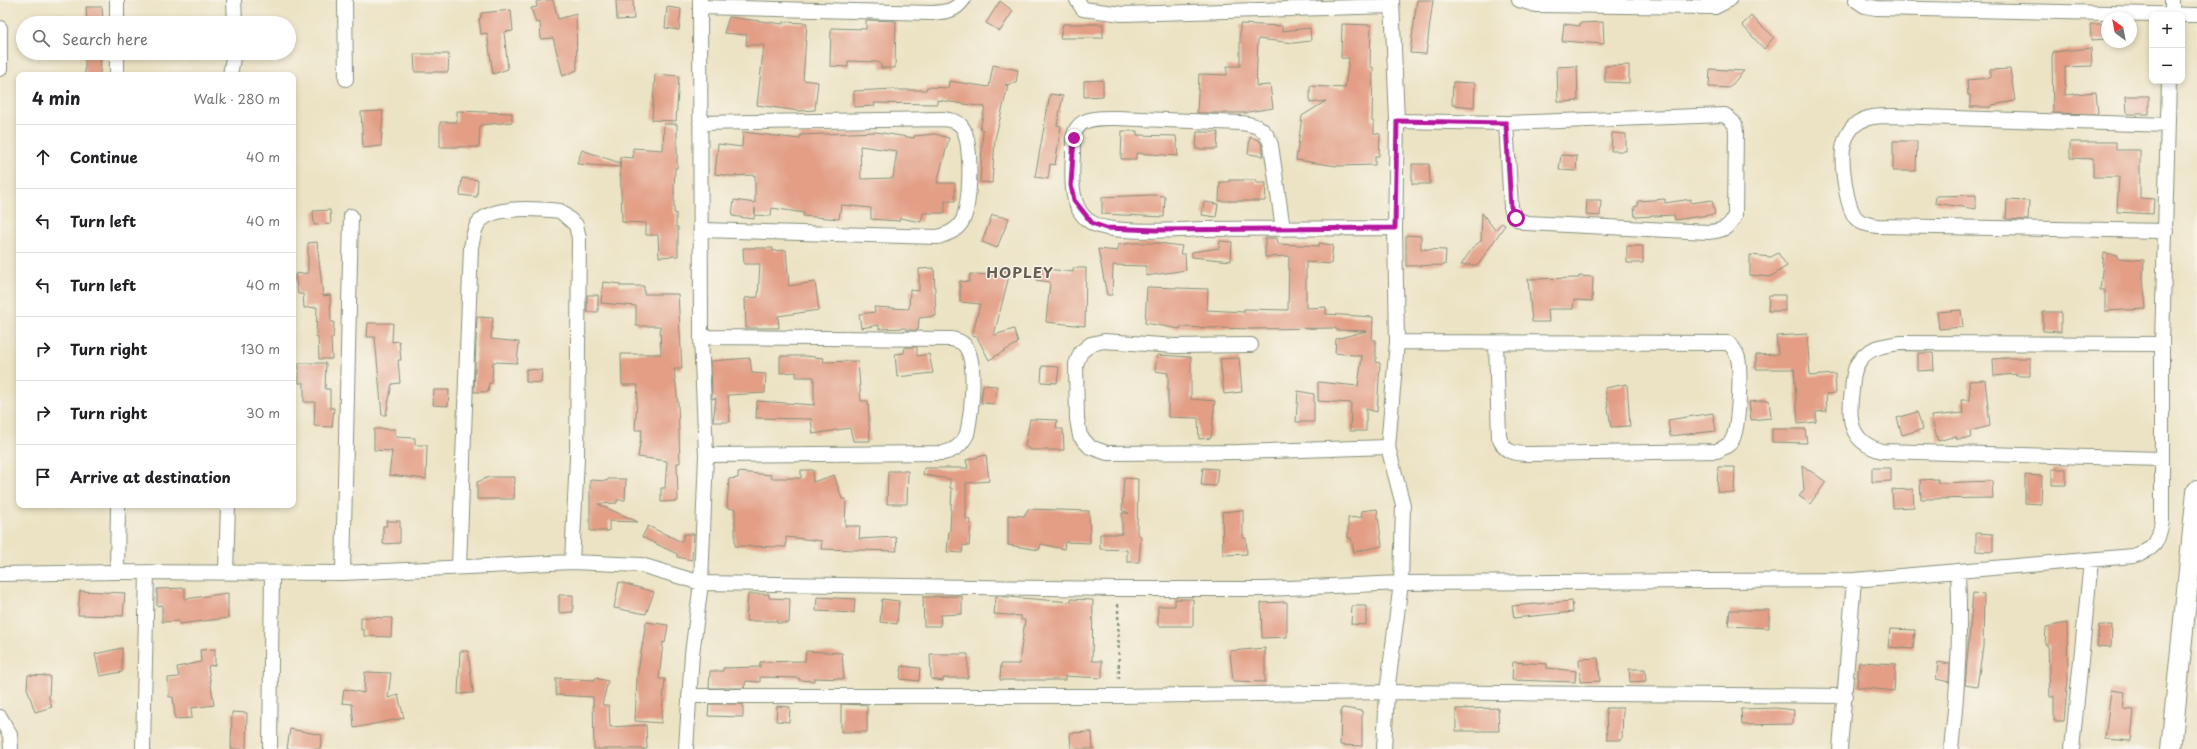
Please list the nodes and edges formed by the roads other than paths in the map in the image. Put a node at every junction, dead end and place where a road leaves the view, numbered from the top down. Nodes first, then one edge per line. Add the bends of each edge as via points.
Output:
1 (117, 0) edge
2 (234, 0) edge
3 (345, 0) edge
4 (963, 0) edge
5 (1077, 0) edge
6 (1519, 0) edge
7 (1729, 0) edge
8 (1856, 0) edge
9 (1392, 3) edge
10 (700, 4) edge
11 (1264, 5) edge
12 (2172, 9) edge
13 (2197, 15) edge
14 (117, 16) edge
15 (234, 16) edge
16 (0, 28) edge
17 (117, 60) edge
18 (233, 60) edge
19 (0, 69) edge
20 (118, 72) edge
21 (231, 72) edge
22 (346, 79) dead end
23 (2169, 84) edge
24 (1397, 121) junction
25 (700, 123) junction
26 (1506, 123) junction
27 (2168, 124) junction
28 (351, 216) dead end
29 (1395, 228) junction
30 (1283, 229) junction
31 (702, 230) junction
32 (2166, 230) junction
33 (701, 336) junction
34 (1397, 342) junction
35 (1496, 343) junction
36 (2162, 344) junction
37 (1251, 345) dead end
38 (1388, 447) junction
39 (706, 454) junction
40 (2161, 459) junction
41 (2197, 491) edge
42 (118, 508) edge
43 (228, 508) edge
44 (2091, 561) junction
45 (572, 562) junction
46 (459, 566) junction
47 (117, 572) junction
48 (147, 572) junction
49 (226, 572) junction
50 (1958, 572) junction
51 (272, 573) junction
52 (343, 573) junction
53 (0, 574) edge
54 (1854, 580) junction
55 (701, 582) junction
56 (1401, 583) junction
57 (1387, 692) junction
58 (688, 696) junction
59 (1846, 696) junction
60 (0, 717) edge
61 (11, 749) edge
62 (143, 749) edge
63 (270, 749) edge
64 (686, 749) edge
65 (1384, 749) edge
66 (1840, 749) edge
67 (1951, 749) edge
68 (2072, 749) edge
69 (2171, 749) edge

1 - 14 street
2 - 15 street
3 - 22 street
4 - 10 street via 956,9 932,13
5 - 11 street via 1083,9 1122,14
6 - 7 street via 1536,5 1715,7
8 - 12 street via 1865,6 1876,8
9 - 11 street
9 - 24 street
10 - 25 street
12 - 13 street
16 - 19 street
17 - 20 street
18 - 21 street
23 - 27 street
24 - 26 street
24 - 29 street
25 - 31 street
25 - 31 street via 954,120 962,127 968,151 966,214 960,225 951,233 938,237
26 - 26 street via 1511,207 1513,215 1520,221 1708,232 1719,231 1732,223 1735,215 1736,132 1735,124 1725,115
27 - 32 street
27 - 32 street via 1869,117 1857,123 1848,132 1843,146 1847,200 1851,212 1863,223 1877,226
28 - 52 street
29 - 30 street
29 - 34 street
30 - 30 street via 1271,145 1267,134 1261,128 1241,123 1116,118 1096,118 1076,128 1071,185 1074,200 1092,223 1106,228
31 - 33 street
32 - 36 street
33 - 39 street
33 - 39 street via 952,339 966,347 972,366 970,422 962,444 954,450 943,453
34 - 35 street
34 - 38 street
35 - 35 street via 1728,343 1734,348 1739,368 1733,439 1726,447 1717,451 1530,454 1509,452 1501,445 1499,437
36 - 40 street
36 - 40 street via 1883,345 1860,359 1854,369 1848,414 1860,440 1870,448 1882,451
37 - 38 street via 1175,346 1104,341 1091,344 1081,352 1076,364 1077,419 1080,436 1090,447 1107,453
38 - 56 street via 1403,504
39 - 55 street
40 - 44 street via 2162,522 2155,546 2133,556
41 - 69 main road
42 - 47 street
43 - 49 street
44 - 50 street
44 - 68 street
45 - 46 street
45 - 46 street via 579,238 576,225 560,211 507,210 491,213 480,221 471,247
45 - 55 street via 641,565
46 - 52 street
47 - 48 street
47 - 53 street
48 - 49 street
48 - 62 street
49 - 51 street
50 - 54 street
50 - 67 street via 1960,632
51 - 52 street
51 - 63 street
54 - 56 street
54 - 59 street
55 - 56 street via 1117,589 1266,589
55 - 58 street
56 - 57 street
57 - 58 street via 1120,696
57 - 59 street
57 - 65 street
58 - 64 street
59 - 66 street
60 - 61 street via 10,735

